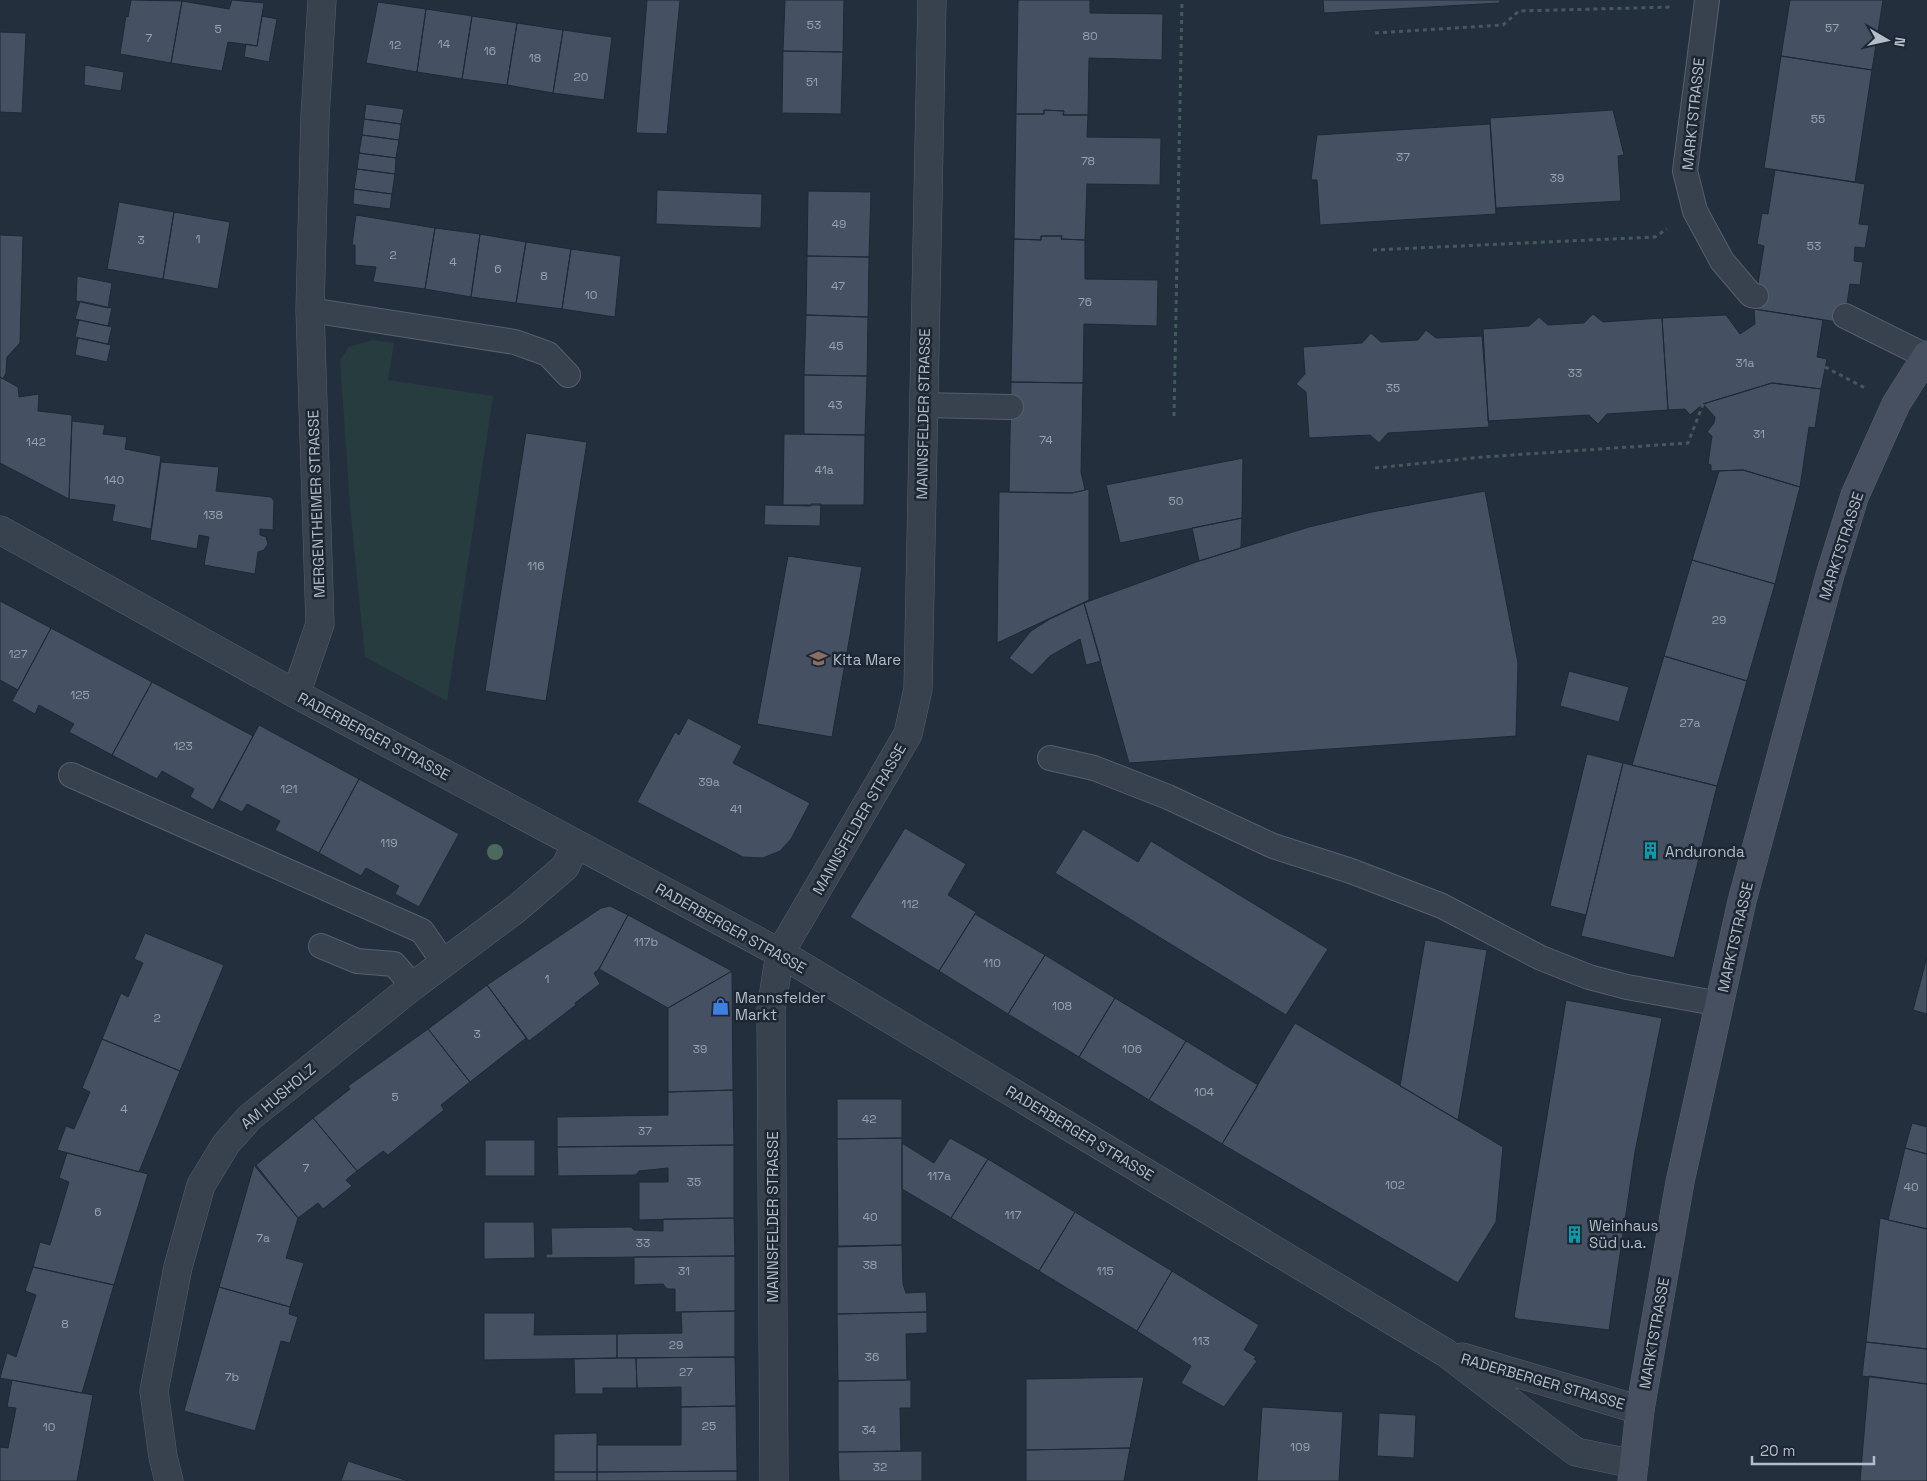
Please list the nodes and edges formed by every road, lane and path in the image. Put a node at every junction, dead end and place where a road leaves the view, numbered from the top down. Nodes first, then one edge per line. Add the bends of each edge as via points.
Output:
1 (322, 0) edge
2 (932, 0) edge
3 (1182, 0) edge
4 (1706, 3) edge
5 (1375, 33) dead end
6 (1695, 211) junction
7 (1373, 250) dead end
8 (1756, 296) dead end
9 (310, 310) junction
10 (1845, 316) dead end
11 (1927, 356) edge
12 (1825, 367) dead end
13 (568, 375) dead end
14 (1703, 404) dead end
15 (1896, 404) junction
16 (923, 405) junction
17 (1011, 407) dead end
18 (1174, 416) dead end
19 (1375, 468) dead end
20 (0, 530) edge
21 (296, 694) junction
22 (1050, 758) dead end
23 (71, 775) dead end
24 (576, 845) junction
25 (321, 946) dead end
26 (780, 953) junction
27 (444, 963) junction
28 (413, 986) junction
29 (1720, 1004) junction
30 (1446, 1353) junction
31 (1640, 1410) junction
32 (1633, 1473) edge
33 (169, 1481) edge
34 (774, 1481) edge

1 - 9 street, MERGENTHEIMER STRASSE via 314,117
2 - 16 street, MANNSFELDER STRASSE
3 - 18 path
4 - 5 path via 1519,11 1503,25
4 - 6 lane, MARKTSTRASSE via 1684,171
6 - 7 path via 1656,237
6 - 8 lane, MARKTSTRASSE via 1722,261 1750,294
9 - 13 lane via 515,342 548,354
9 - 21 street, MERGENTHEIMER STRASSE via 320,624
10 - 11 lane, MARKTSTRASSE
11 - 15 main road, MARKTSTRASSE
12 - 15 path
14 - 19 path via 1688,442
15 - 29 main road, MARKTSTRASSE via 1856,495 1830,575 1742,901
16 - 17 lane
16 - 26 street, MANNSFELDER STRASSE via 918,689 908,734
20 - 21 street, RADERBERGER STRASSE
21 - 24 street, RADERBERGER STRASSE
22 - 29 lane via 1104,772 1168,797 1273,846 1351,871 1442,906 1541,958 1589,977
23 - 27 lane via 422,931
24 - 26 street, RADERBERGER STRASSE
24 - 27 street, AM HUSHOLZ via 565,866 515,910
25 - 28 lane via 357,961 394,964
26 - 30 street, RADERBERGER STRASSE
26 - 34 street, MANNSFELDER STRASSE via 771,1010
27 - 28 street, AM HUSHOLZ
28 - 33 street, AM HUSHOLZ via 249,1118 226,1144 201,1185 178,1267 154,1392
29 - 31 main road, MARKTSTRASSE via 1680,1182
30 - 31 street, RADERBERGER STRASSE
30 - 32 street, RADERBERGER STRASSE via 1576,1452
31 - 32 main road, MARKTSTRASSE

